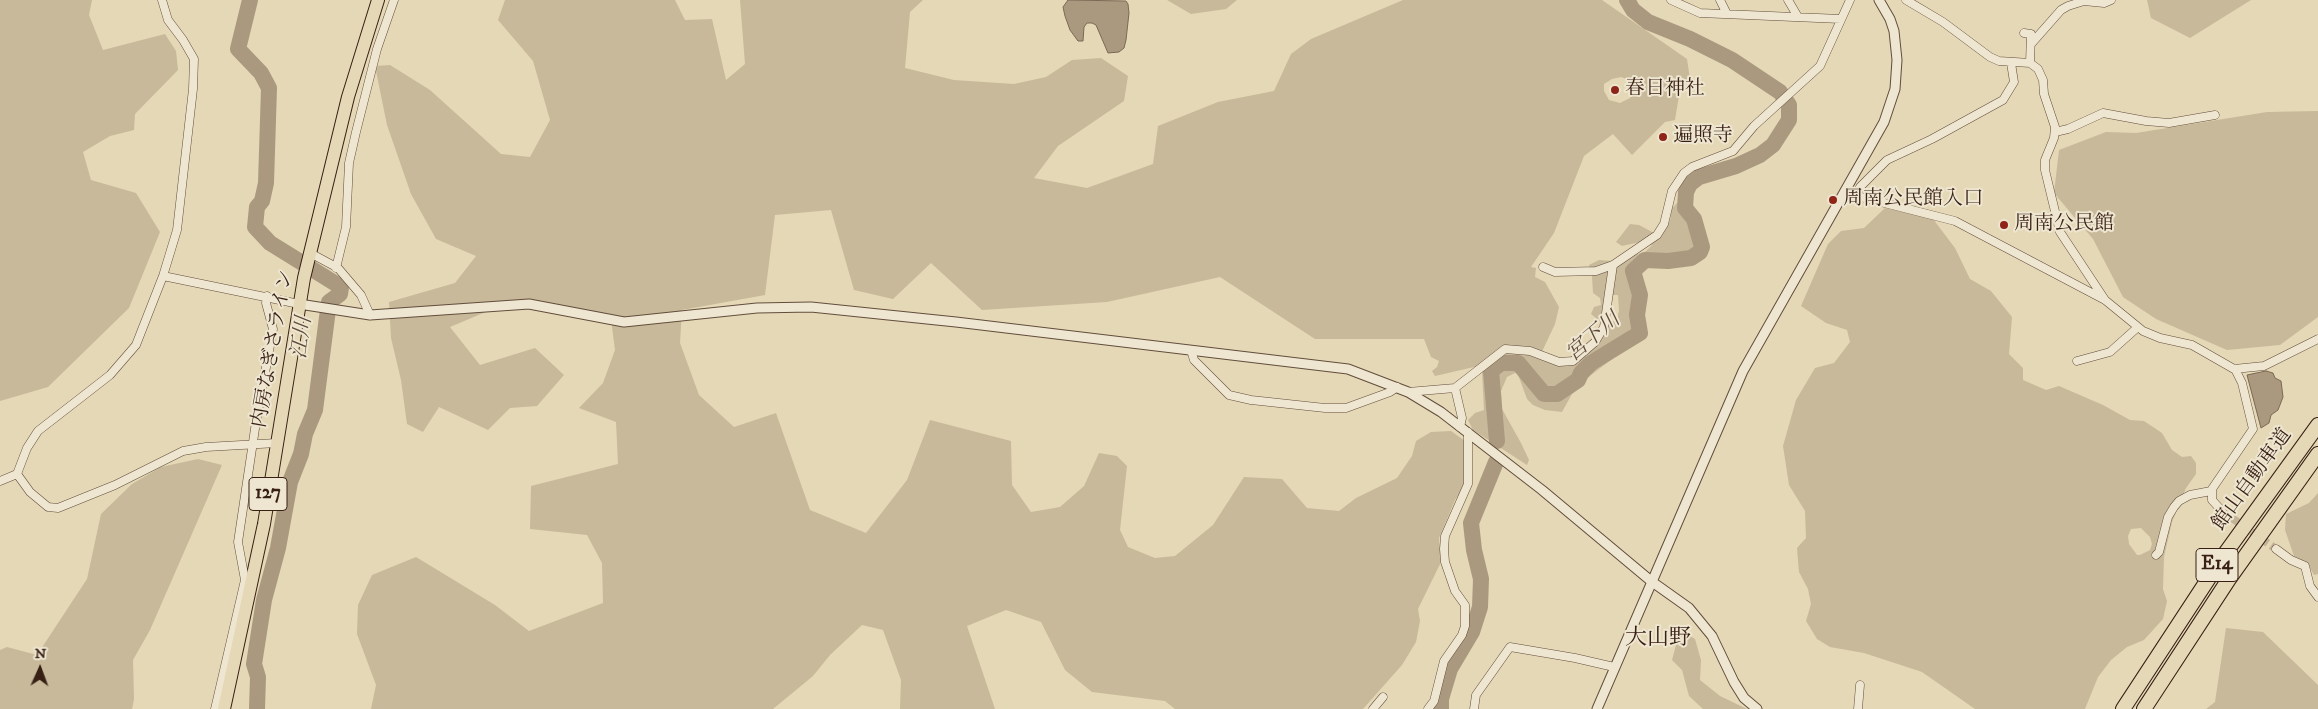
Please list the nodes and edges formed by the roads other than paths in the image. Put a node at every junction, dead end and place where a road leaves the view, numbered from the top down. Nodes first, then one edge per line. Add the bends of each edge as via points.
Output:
1 (162, 0) edge
2 (378, 0) edge
3 (394, 0) edge
4 (1672, 0) edge
5 (1720, 0) edge
6 (1788, 0) edge
7 (1850, 0) edge
8 (1879, 0) edge
9 (1906, 0) edge
10 (2111, 0) edge
11 (2076, 1) edge
12 (1727, 14) junction
13 (1798, 17) junction
14 (1841, 20) junction
15 (2024, 33) dead end
16 (2031, 44) junction
17 (2011, 63) junction
18 (2030, 63) junction
19 (2215, 115) dead end
20 (2055, 132) junction
21 (1845, 193) junction
22 (1856, 196) junction
23 (310, 254) junction
24 (1613, 265) junction
25 (1543, 267) dead end
26 (336, 268) junction
27 (163, 276) junction
28 (268, 296) junction
29 (2105, 300) junction
30 (299, 304) junction
31 (370, 316) junction
32 (2138, 327) junction
33 (2318, 340) edge
34 (1191, 350) junction
35 (2077, 361) dead end
36 (2235, 369) junction
37 (1396, 387) junction
38 (1455, 388) junction
39 (1408, 392) junction
40 (2318, 425) edge
41 (1464, 429) junction
42 (277, 443) junction
43 (252, 445) junction
44 (2318, 454) edge
45 (17, 474) junction
46 (0, 481) edge
47 (2211, 491) junction
48 (2222, 511) tunnel mouth
49 (2276, 549) tunnel mouth
50 (2156, 555) dead end
51 (1651, 581) junction
52 (2318, 597) edge
53 (1614, 667) junction
54 (1860, 685) dead end
55 (1383, 697) dead end
56 (215, 709) edge
57 (224, 709) edge
58 (1373, 709) edge
59 (1428, 709) edge
60 (1474, 709) edge
61 (1597, 709) edge
62 (1756, 709) edge
63 (1858, 709) edge
64 (2122, 709) edge
65 (2144, 709) edge

1 - 27 street via 168,20 194,59 194,89 177,230
2 - 23 highway, 内房なぎさライン / 127 via 348,97
3 - 26 street via 377,49 349,163 346,227
4 - 12 street via 1700,12
5 - 12 street
6 - 13 street
7 - 14 street
8 - 21 street via 1894,31 1895,89 1884,122
9 - 17 street via 1943,22 1990,58
10 - 11 street via 2104,3
11 - 16 street via 2061,10
12 - 13 street
13 - 14 street
14 - 24 street via 1820,66 1733,150 1684,173 1672,191 1657,235
15 - 16 street via 2031,34
16 - 18 street
17 - 18 street
17 - 22 street via 2014,82 2003,100 1887,160 1860,187
18 - 20 street via 2041,73
19 - 20 street via 2169,122 2103,113
20 - 29 street via 2045,160 2045,170 2060,232
21 - 22 street
21 - 51 street via 1743,371
22 - 29 street via 1955,220
23 - 26 street
23 - 30 highway, 内房なぎさライン / 127
24 - 25 street via 1589,272 1555,272
24 - 38 street via 1604,327 1595,342 1574,361 1559,362 1530,351 1504,349
26 - 31 street via 361,295
27 - 28 street
27 - 45 street via 136,345 110,375 38,431
28 - 30 street
28 - 43 street via 266,303 273,329
29 - 32 street
30 - 31 street
30 - 42 highway, 内房なぎさライン / 127
31 - 34 street via 529,304 624,322 757,308 811,307
32 - 35 street via 2110,352
32 - 36 street via 2160,338 2192,345
33 - 36 street via 2264,366
34 - 37 street via 1348,369
34 - 37 street via 1194,360 1229,395 1251,400 1346,408
36 - 47 street via 2242,382 2253,429
37 - 39 street
38 - 39 street
38 - 41 street
39 - 41 street
40 - 64 highway, 館山自動車道 / E14 via 2224,555
41 - 51 street
41 - 59 street via 1468,484 1445,536 1444,549 1455,591 1465,605 1465,626 1444,662 1434,701
42 - 43 street
42 - 57 highway, 内房なぎさライン / 127 via 264,524
43 - 45 street via 183,451 115,485 58,508 48,507 30,492
43 - 56 street via 238,542 245,580
44 - 65 highway, 館山自動車道 / E14 via 2229,579
45 - 46 street
47 - 48 street via 2212,500
47 - 50 street via 2179,500 2168,517
49 - 52 street via 2305,566 2312,592
51 - 53 street
51 - 62 street via 1698,617 1716,642 1744,698
53 - 60 street via 1510,646 1476,695
53 - 61 street
54 - 63 street
55 - 58 street

